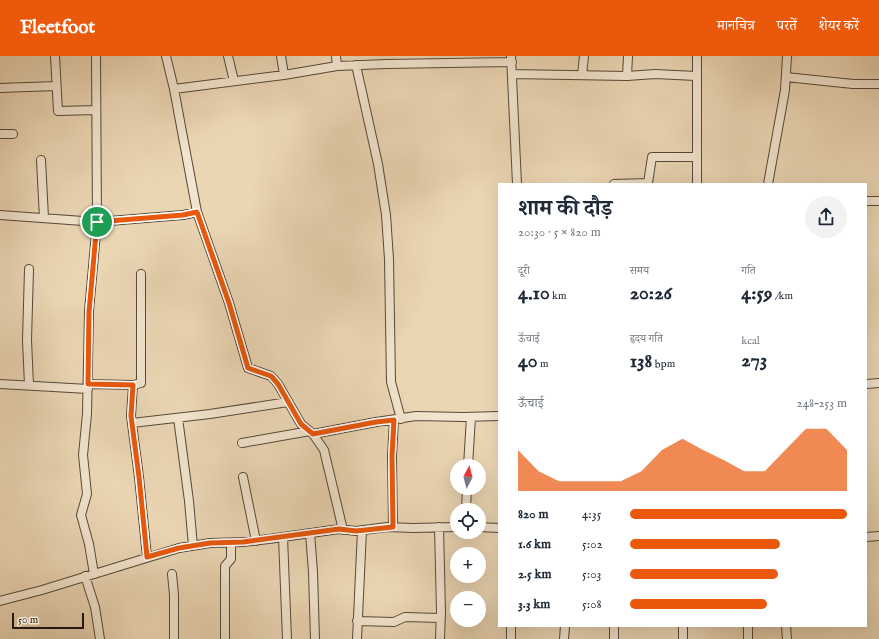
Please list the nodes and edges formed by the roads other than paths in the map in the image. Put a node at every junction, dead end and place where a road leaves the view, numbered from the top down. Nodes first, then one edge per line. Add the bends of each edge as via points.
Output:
1 (55, 56) edge
2 (96, 56) edge
3 (166, 56) edge
4 (228, 56) edge
5 (281, 56) edge
6 (336, 56) edge
7 (584, 56) edge
8 (628, 56) edge
9 (697, 56) edge
10 (788, 56) edge
11 (442, 59) edge
12 (512, 59) edge
13 (386, 60) edge
14 (356, 65) junction
15 (337, 66) junction
16 (512, 74) junction
17 (284, 75) junction
18 (582, 75) junction
19 (627, 76) junction
20 (696, 76) junction
21 (786, 77) junction
22 (234, 81) junction
23 (879, 84) edge
24 (56, 86) junction
25 (0, 88) edge
26 (174, 89) junction
27 (96, 110) junction
28 (0, 134) edge
29 (13, 134) dead end
30 (696, 156) junction
31 (41, 160) dead end
32 (517, 183) edge
33 (648, 183) edge
34 (697, 183) edge
35 (768, 183) edge
36 (879, 200) edge
37 (867, 201) edge
38 (197, 212) junction
39 (0, 215) edge
40 (44, 218) junction
41 (97, 222) junction
42 (29, 269) dead end
43 (141, 274) dead end
44 (879, 383) edge
45 (0, 384) edge
46 (867, 384) edge
47 (29, 385) junction
48 (133, 385) junction
49 (88, 387) junction
50 (288, 402) junction
51 (498, 416) edge
52 (471, 417) junction
53 (178, 418) junction
54 (397, 419) junction
55 (132, 423) junction
56 (312, 433) junction
57 (242, 443) dead end
58 (468, 459) edge
59 (243, 477) dead end
60 (393, 527) junction
61 (439, 527) junction
62 (450, 527) edge
63 (486, 527) edge
64 (498, 528) edge
65 (343, 530) junction
66 (362, 530) junction
67 (310, 533) junction
68 (867, 536) edge
69 (879, 536) edge
70 (283, 538) junction
71 (256, 541) junction
72 (231, 543) junction
73 (193, 546) junction
74 (147, 557) junction
75 (94, 574) junction
76 (172, 574) dead end
77 (85, 576) junction
78 (0, 601) edge
79 (440, 618) junction
80 (357, 621) junction
81 (511, 627) edge
82 (565, 627) edge
83 (614, 627) edge
84 (683, 627) edge
85 (748, 627) edge
86 (786, 627) edge
87 (100, 639) edge
88 (174, 639) edge
89 (225, 639) edge
90 (287, 639) edge
91 (315, 639) edge
92 (357, 639) edge
93 (440, 639) edge
94 (511, 639) edge
95 (564, 639) edge
96 (614, 639) edge
97 (683, 639) edge
98 (748, 639) edge
99 (787, 639) edge

1 - 24 street
2 - 27 street
3 - 26 street
4 - 22 street
5 - 17 street
6 - 15 street
7 - 18 street
8 - 19 street
9 - 20 street
10 - 21 street
11 - 12 street
11 - 13 street
12 - 16 street
13 - 14 street
14 - 15 street
14 - 54 street via 378,164 386,215 391,382
15 - 17 street
16 - 18 street
16 - 32 street
17 - 22 street
18 - 19 street
19 - 20 street
20 - 30 street
21 - 23 street
21 - 35 street
22 - 26 street
24 - 25 street
24 - 27 street via 58,111
26 - 38 street
27 - 41 street
28 - 29 street
30 - 33 street via 652,157
30 - 34 street
31 - 40 street
36 - 37 street
38 - 41 street
38 - 50 street via 229,303 248,368 271,376
39 - 40 street
40 - 41 street
41 - 49 street via 89,312
42 - 47 street
43 - 48 street via 141,383
44 - 46 street
45 - 47 street
47 - 49 street
48 - 49 street
48 - 55 street
49 - 75 street via 83,455 87,494 81,515
50 - 53 street
50 - 56 street via 301,424
51 - 52 street
52 - 54 street via 416,416
52 - 58 street
53 - 55 street
53 - 73 street
54 - 56 street
54 - 60 street via 392,456
55 - 74 street
56 - 57 street
56 - 65 street via 324,450
59 - 71 street
60 - 61 street
60 - 66 street
61 - 62 street
61 - 79 street
63 - 64 street
65 - 66 street
65 - 67 street
66 - 80 street
67 - 70 street
67 - 91 street
68 - 69 street
70 - 71 street
70 - 90 street
71 - 72 street
72 - 73 street
72 - 89 street via 232,559 225,566
73 - 74 street
74 - 75 street
75 - 77 street
76 - 88 street
77 - 78 street
77 - 87 street via 95,607
79 - 80 street via 405,617 394,622
79 - 93 street
80 - 92 street
81 - 94 street
82 - 95 street
83 - 96 street
84 - 97 street
85 - 98 street
86 - 99 street

